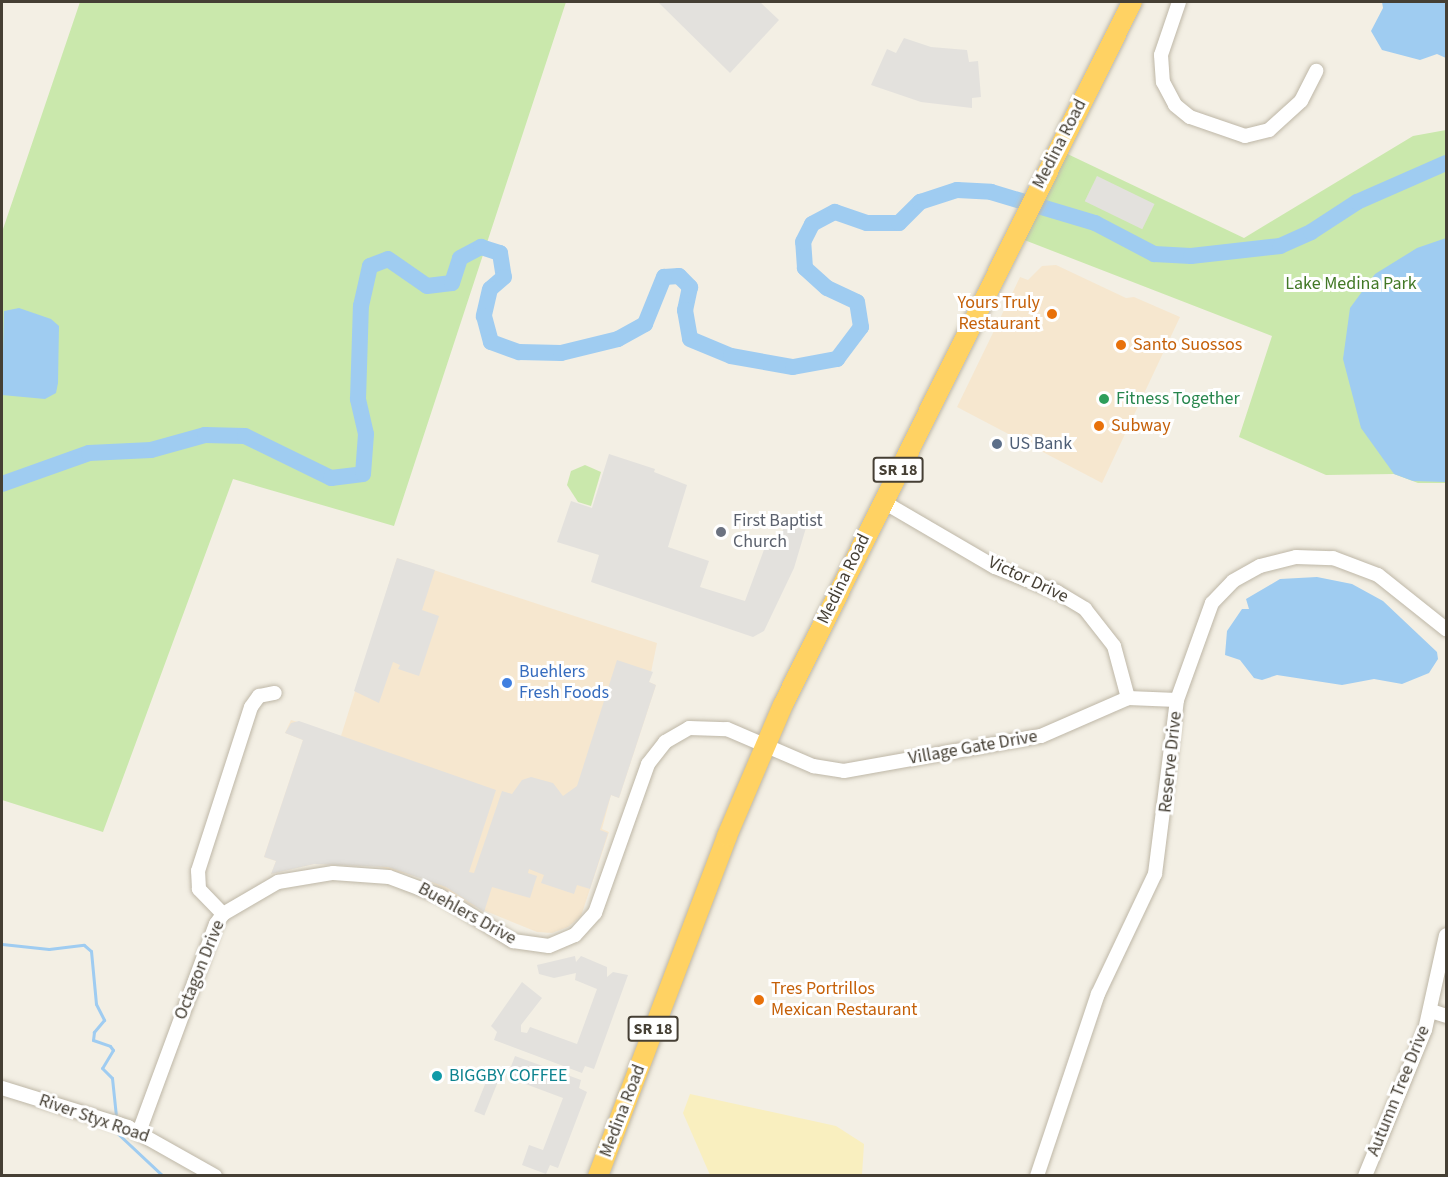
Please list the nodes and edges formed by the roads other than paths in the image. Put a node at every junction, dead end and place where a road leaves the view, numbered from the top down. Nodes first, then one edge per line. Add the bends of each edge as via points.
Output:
1 (1132, 2) edge
2 (1179, 2) edge
3 (1316, 71) dead end
4 (882, 501) junction
5 (1446, 629) edge
6 (275, 693) dead end
7 (1128, 698) junction
8 (1177, 700) junction
9 (766, 744) junction
10 (223, 914) junction
11 (1446, 935) edge
12 (1431, 1011) junction
13 (1446, 1016) edge
14 (2, 1088) edge
15 (139, 1132) junction
16 (215, 1176) edge
17 (598, 1176) edge
18 (1037, 1176) edge
19 (1365, 1176) edge

1 - 4 highway, Medina Road / SR 18
2 - 3 street via 1161,55 1163,82 1175,105 1190,117 1245,136 1269,130 1301,101
4 - 7 street, Victor Drive via 995,567 1057,592 1085,609 1114,646
4 - 9 highway, Medina Road / SR 18
5 - 8 street, Reserve Drive via 1391,584 1363,568 1314,556 1278,560 1240,577 1212,603
6 - 10 street, Octagon Drive via 259,696 251,707 198,871 199,889
7 - 8 street, Village Gate Drive
7 - 9 street, Village Gate Drive via 1041,736 857,770 813,766
8 - 18 street, Reserve Drive via 1155,874 1098,994
9 - 10 street, Buehlers Drive via 708,726 689,728 656,751 595,913 563,943 537,947 513,941 440,896 408,882 372,873 313,874 278,882
9 - 17 highway, Medina Road / SR 18 via 727,836
10 - 15 street, Octagon Drive via 207,942
11 - 12 street, Autumn Tree Drive
12 - 13 street
12 - 19 street, Autumn Tree Drive
14 - 15 street, River Styx Road
15 - 16 street, River Styx Road

